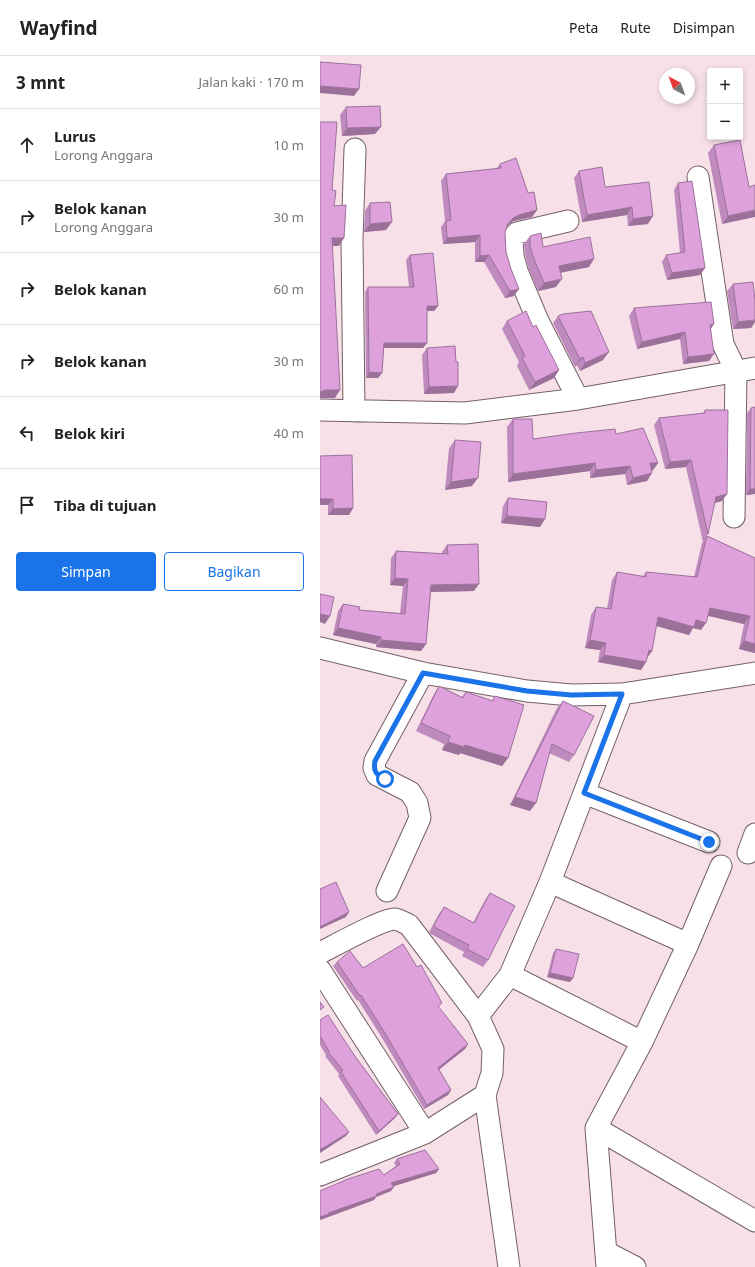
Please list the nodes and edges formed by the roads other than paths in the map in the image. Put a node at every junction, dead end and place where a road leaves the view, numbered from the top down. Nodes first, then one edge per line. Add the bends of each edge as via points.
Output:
1 (355, 149) dead end
2 (698, 176) dead end
3 (568, 220) dead end
4 (746, 369) edge
5 (578, 399) junction
6 (320, 410) edge
7 (354, 411) junction
8 (734, 518) dead end
9 (320, 648) edge
10 (423, 673) junction
11 (755, 673) edge
12 (622, 694) junction
13 (584, 793) junction
14 (709, 842) dead end
15 (722, 866) dead end
16 (550, 882) junction
17 (387, 891) dead end
18 (688, 944) junction
19 (320, 953) edge
20 (320, 970) edge
21 (510, 975) junction
22 (478, 1016) junction
23 (642, 1042) junction
24 (485, 1095) junction
25 (596, 1128) junction
26 (425, 1133) junction
27 (320, 1175) edge
28 (755, 1220) edge
29 (606, 1259) edge
30 (509, 1267) edge
31 (635, 1267) edge

1 - 7 street via 352,239
2 - 4 street via 723,344
3 - 5 street via 517,233 512,239 516,271
4 - 5 street
4 - 8 street
5 - 7 street via 465,413
6 - 7 street
9 - 10 street
10 - 12 street via 527,691 571,695
10 - 17 street via 375,761 377,775 410,792 417,802 420,818
11 - 12 street
12 - 13 street
13 - 14 street
13 - 16 street
15 - 18 street
16 - 18 street
16 - 21 street
18 - 23 street
19 - 22 street via 380,923 394,919 403,921 409,925
20 - 26 street
21 - 22 street
21 - 23 street
22 - 24 street via 493,1049 492,1073
23 - 25 street
24 - 26 street
24 - 30 street
25 - 28 street
25 - 29 street
26 - 27 street
29 - 31 street

